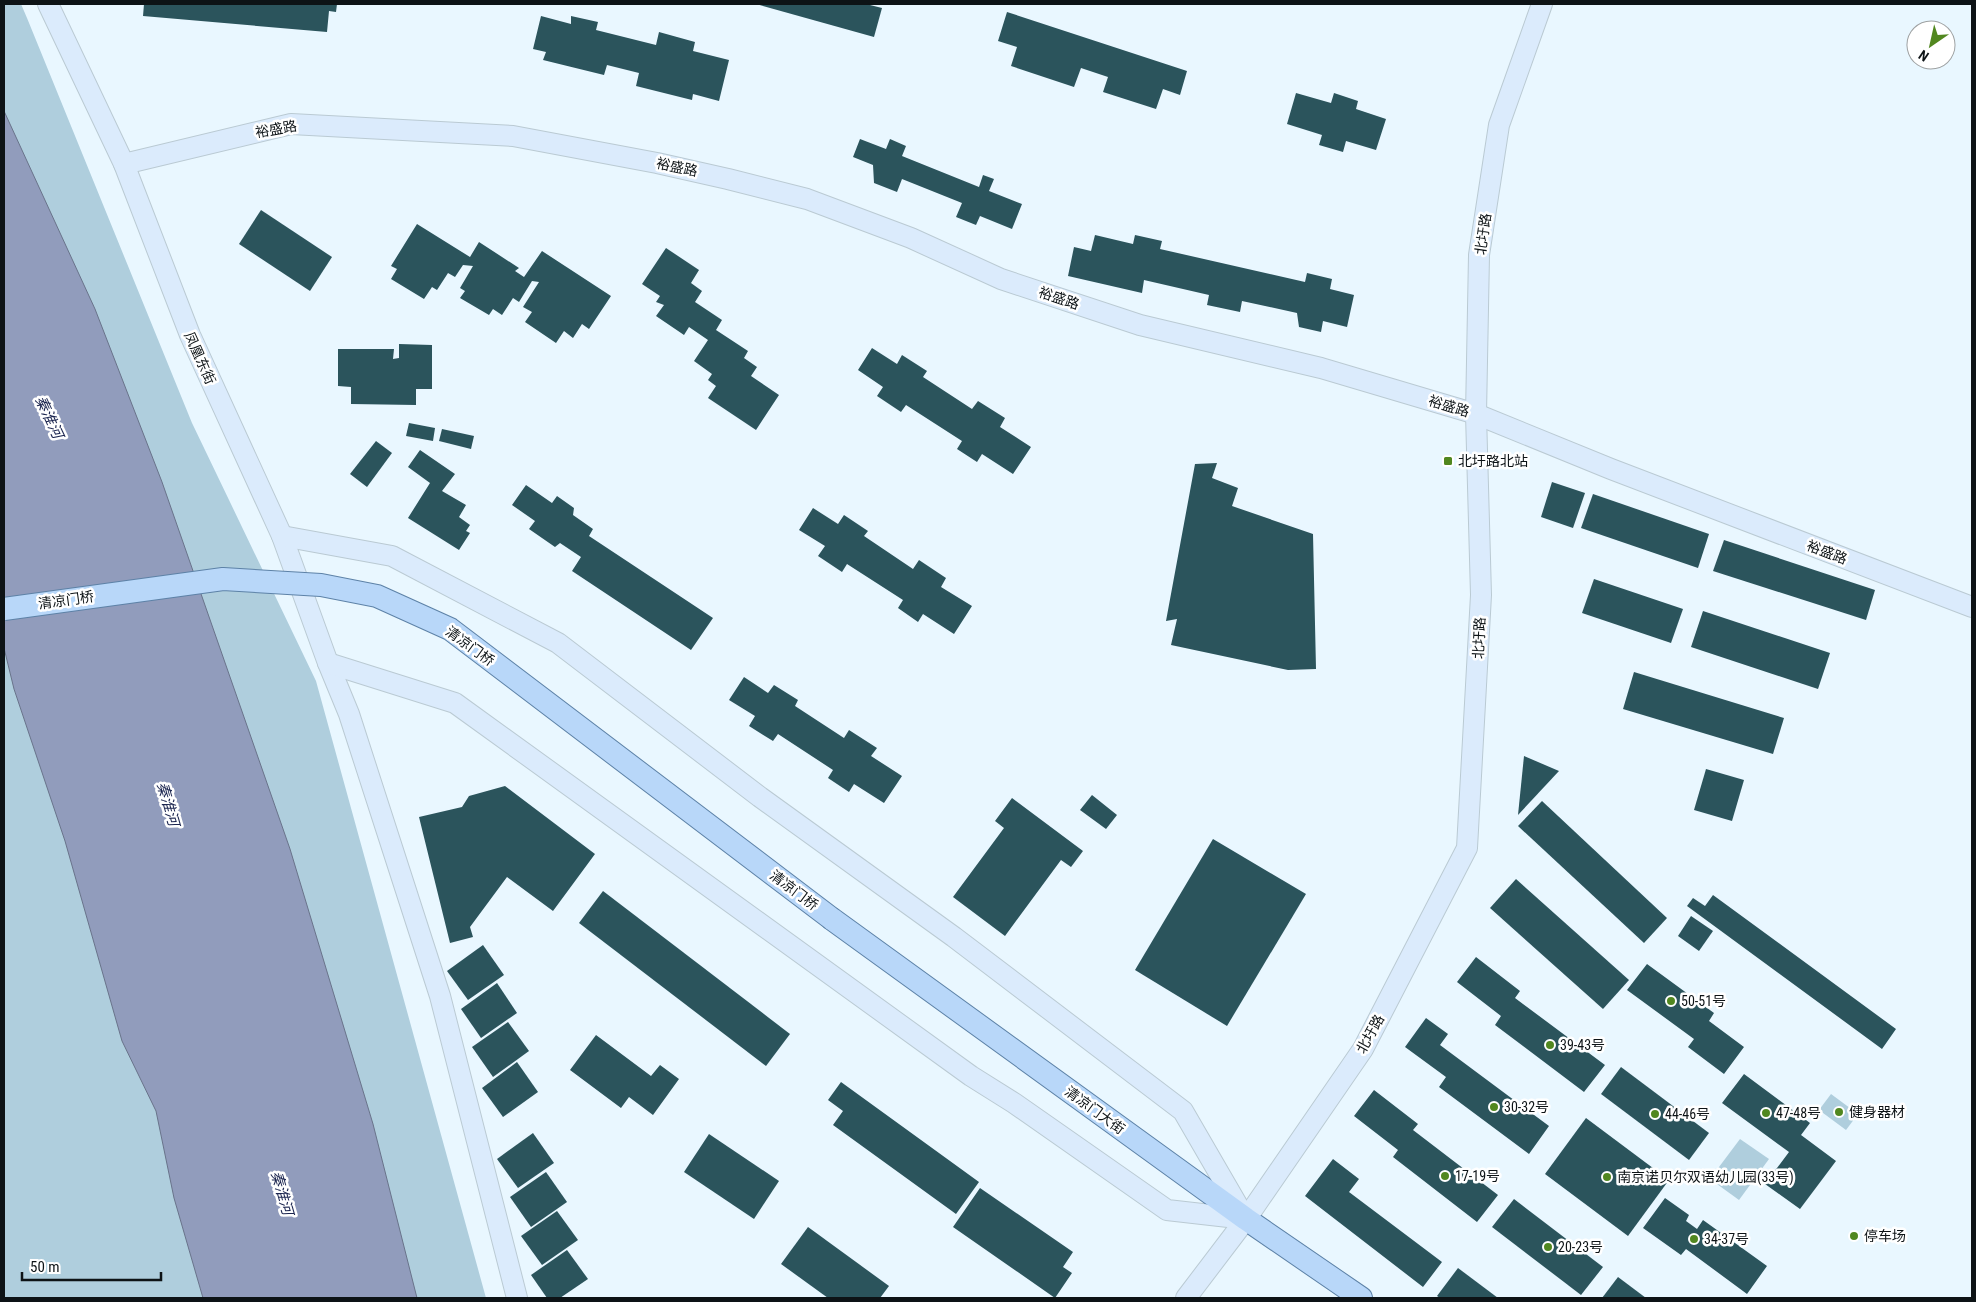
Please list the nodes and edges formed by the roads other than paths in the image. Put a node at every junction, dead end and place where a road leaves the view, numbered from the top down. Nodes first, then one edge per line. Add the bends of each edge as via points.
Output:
1 (48, 4) edge
2 (1542, 4) edge
3 (124, 164) junction
4 (1476, 414) junction
5 (282, 536) junction
6 (1972, 608) edge
7 (4, 609) edge
8 (328, 663) junction
9 (832, 919) joint
10 (1246, 1219) junction
11 (518, 1298) edge
12 (1186, 1298) edge
13 (1361, 1298) edge

1 - 3 street, 凤凰东街
2 - 4 street, 北圩路 via 1499,125 1479,255
3 - 4 street, 裕盛路 via 291,124 513,136 657,163 806,199 911,238 1002,279 1140,325 1321,368
3 - 5 street, 凤凰东街 via 190,335
4 - 6 street, 裕盛路
4 - 10 street, 北圩路 via 1481,595 1467,848 1363,1049
5 - 8 street, 凤凰东街
5 - 10 street via 392,556 558,643 1183,1110
7 - 9 main road, 清凉门桥, bridge via 223,579 321,585 377,596 450,629
8 - 10 street via 455,703 971,1076 1167,1210
8 - 11 street, 凤凰东街 via 349,714 440,996
9 - 10 main road, 清凉门大街
10 - 12 street, 北圩路
10 - 13 main road, 清凉门大街

